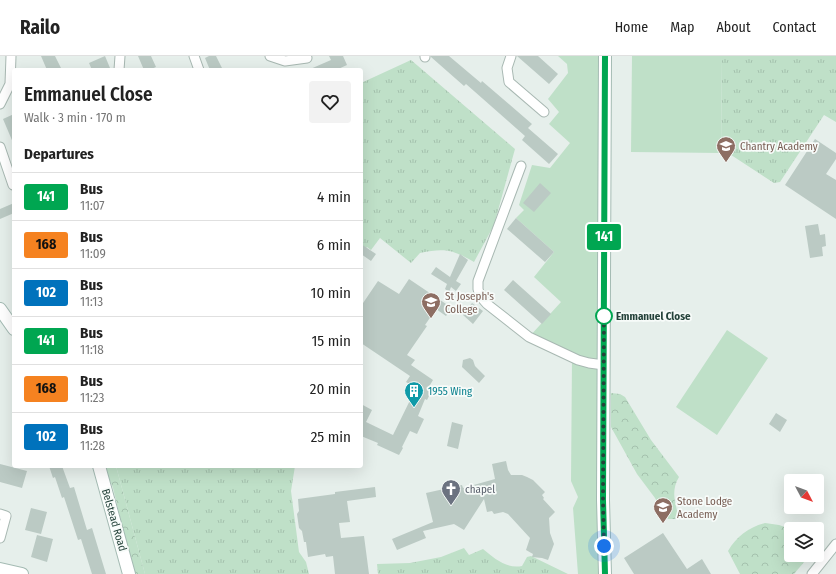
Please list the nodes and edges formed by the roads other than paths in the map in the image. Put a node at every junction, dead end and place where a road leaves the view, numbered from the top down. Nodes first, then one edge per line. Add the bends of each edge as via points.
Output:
1 (11, 56) edge
2 (120, 56) edge
3 (194, 56) edge
4 (270, 56) edge
5 (511, 56) edge
6 (605, 56) edge
7 (307, 58) dead end
8 (119, 68) edge
9 (198, 68) edge
10 (0, 104) edge
11 (544, 112) dead end
12 (0, 147) edge
13 (521, 166) dead end
14 (12, 182) edge
15 (0, 309) edge
16 (12, 326) edge
17 (604, 365) junction
18 (101, 468) edge
19 (0, 514) edge
20 (0, 538) edge
21 (836, 544) edge
22 (0, 569) edge
23 (22, 574) edge
24 (130, 574) edge
25 (605, 574) edge
26 (812, 574) edge

1 - 10 street via 10,84
2 - 8 street
3 - 9 street
4 - 7 street via 285,61
5 - 11 street via 507,68 509,82
6 - 17 street
12 - 14 street
13 - 17 street via 478,281 480,296 529,337 578,360
15 - 16 street
17 - 25 street
18 - 24 street, Belstead Road
19 - 20 street via 6,516
21 - 26 street
22 - 23 street

